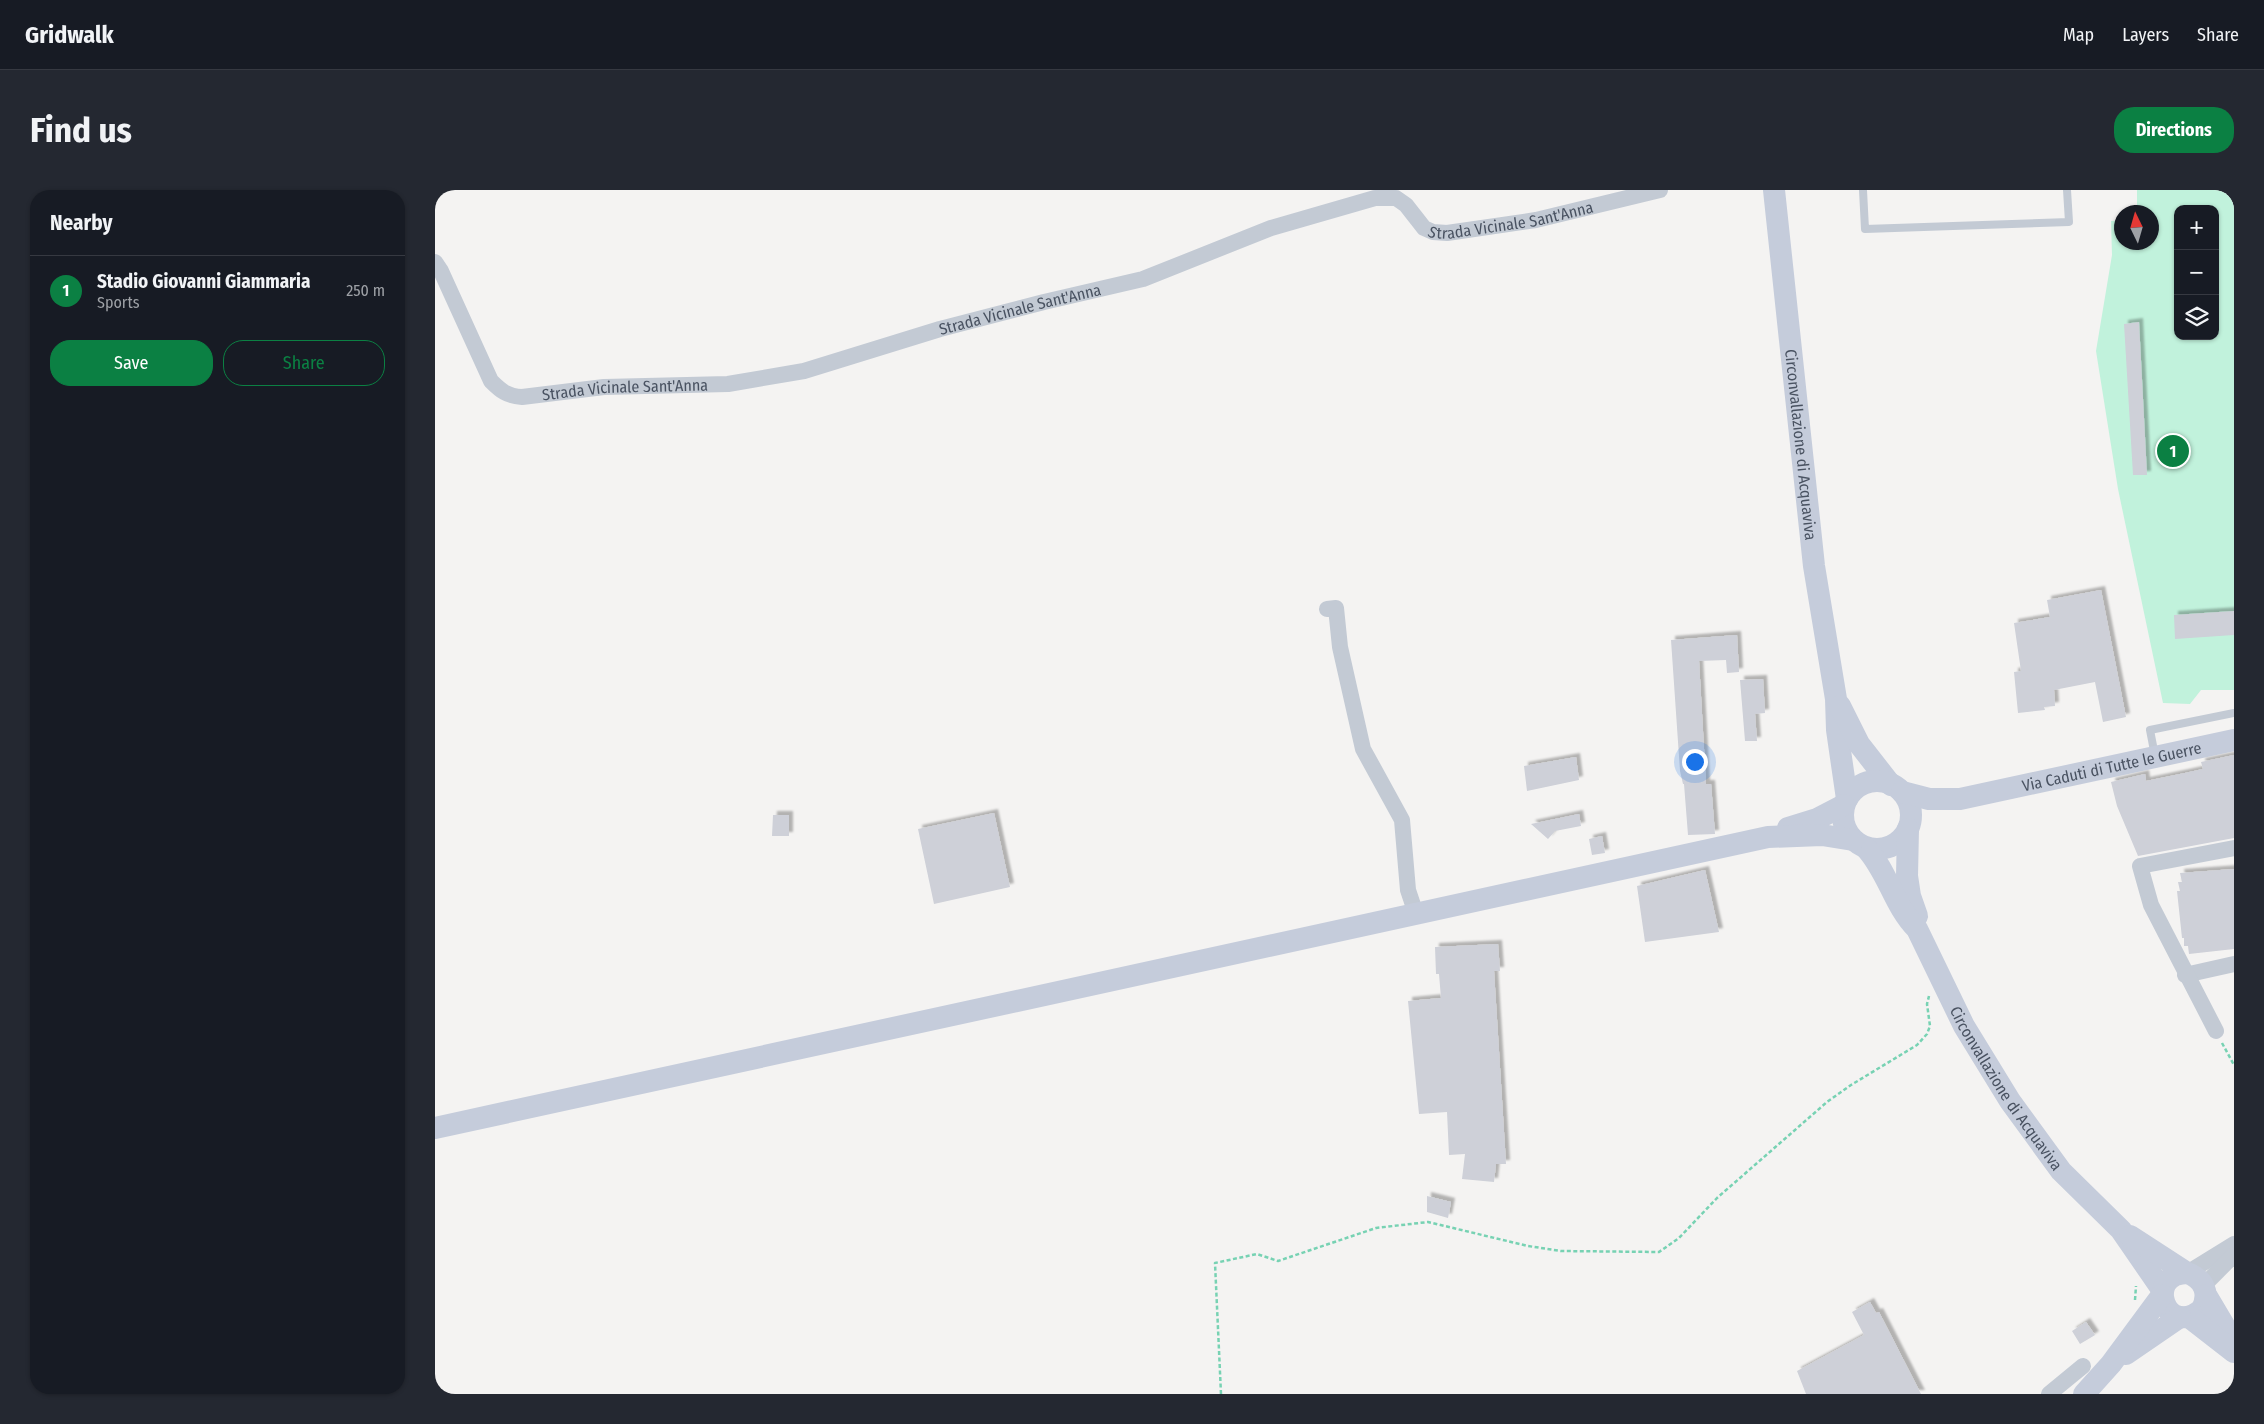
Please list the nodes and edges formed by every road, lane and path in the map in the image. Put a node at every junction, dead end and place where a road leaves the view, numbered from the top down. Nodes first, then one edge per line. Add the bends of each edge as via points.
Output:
1 (1660, 190) edge
2 (1774, 190) edge
3 (1863, 190) edge
4 (2067, 190) edge
5 (435, 262) edge
6 (1327, 609) dead end
7 (1836, 699) junction
8 (2234, 713) edge
9 (2234, 740) edge
10 (2155, 758) junction
11 (1897, 788) junction
12 (1988, 793) junction
13 (1846, 802) junction
14 (1909, 828) junction
15 (1768, 837) junction
16 (1859, 844) junction
17 (2234, 848) edge
18 (1418, 914) junction
19 (1917, 929) junction
20 (2234, 964) edge
21 (2185, 975) junction
22 (1945, 986) junction
23 (2216, 1031) joint
24 (2234, 1065) edge
25 (435, 1128) edge
26 (2121, 1230) junction
27 (2234, 1244) edge
28 (2234, 1255) edge
29 (2199, 1284) junction
30 (2136, 1285) dead end
31 (2162, 1293) junction
32 (2134, 1303) dead end
33 (2185, 1317) junction
34 (2234, 1342) edge
35 (2234, 1352) edge
36 (2111, 1364) junction
37 (2083, 1366) dead end
38 (1221, 1394) edge
39 (2049, 1394) edge
40 (2084, 1394) edge

1 - 5 street, Strada Vicinale Sant'Anna via 1536,220 1447,233 1424,228 1406,205 1396,198 1375,198 1271,228 1143,279 940,329 804,370 728,384 604,386 522,397 509,396 491,381
2 - 7 main road, Circonvallazione di Acquaviva via 1814,566
3 - 4 lane via 1865,229 2069,222
6 - 18 street via 1336,608 1340,647 1363,749 1402,820 1408,890
7 - 11 main road via 1859,744
7 - 13 main road
8 - 10 lane via 2150,730
9 - 10 main road, Via Caduti di Tutte le Guerre
10 - 12 main road, Via Caduti di Tutte le Guerre
11 - 12 main road via 1929,800 1961,799
11 - 13 main road via 1876,782 1862,785
11 - 14 main road via 1910,808
12 - 14 main road via 1941,809
13 - 15 main road via 1817,819
13 - 16 main road via 1844,823
14 - 16 main road via 1890,847 1874,849
14 - 19 main road via 1907,876 1917,914
15 - 16 main road via 1822,835
15 - 18 main road
16 - 19 main road via 1877,860 1906,918
17 - 21 street via 2140,866 2151,905
18 - 25 main road
19 - 22 main road, Circonvallazione di Acquaviva
20 - 21 street
21 - 23 street
22 - 26 main road, Circonvallazione di Acquaviva via 1968,1033 2010,1101 2061,1171
22 - 38 path via 1929,995 1930,1026 1917,1045 1827,1102 1717,1198 1679,1238 1659,1252 1561,1251 1429,1222 1376,1228 1277,1261 1257,1254 1215,1263
23 - 24 path
26 - 29 main road
26 - 31 main road
27 - 29 street
28 - 29 street
29 - 31 main road via 2174,1276
29 - 33 main road via 2202,1309
29 - 34 main road
30 - 32 path
31 - 33 main road via 2167,1310
31 - 36 main road
33 - 35 main road
33 - 36 main road
36 - 40 main road
37 - 39 street

